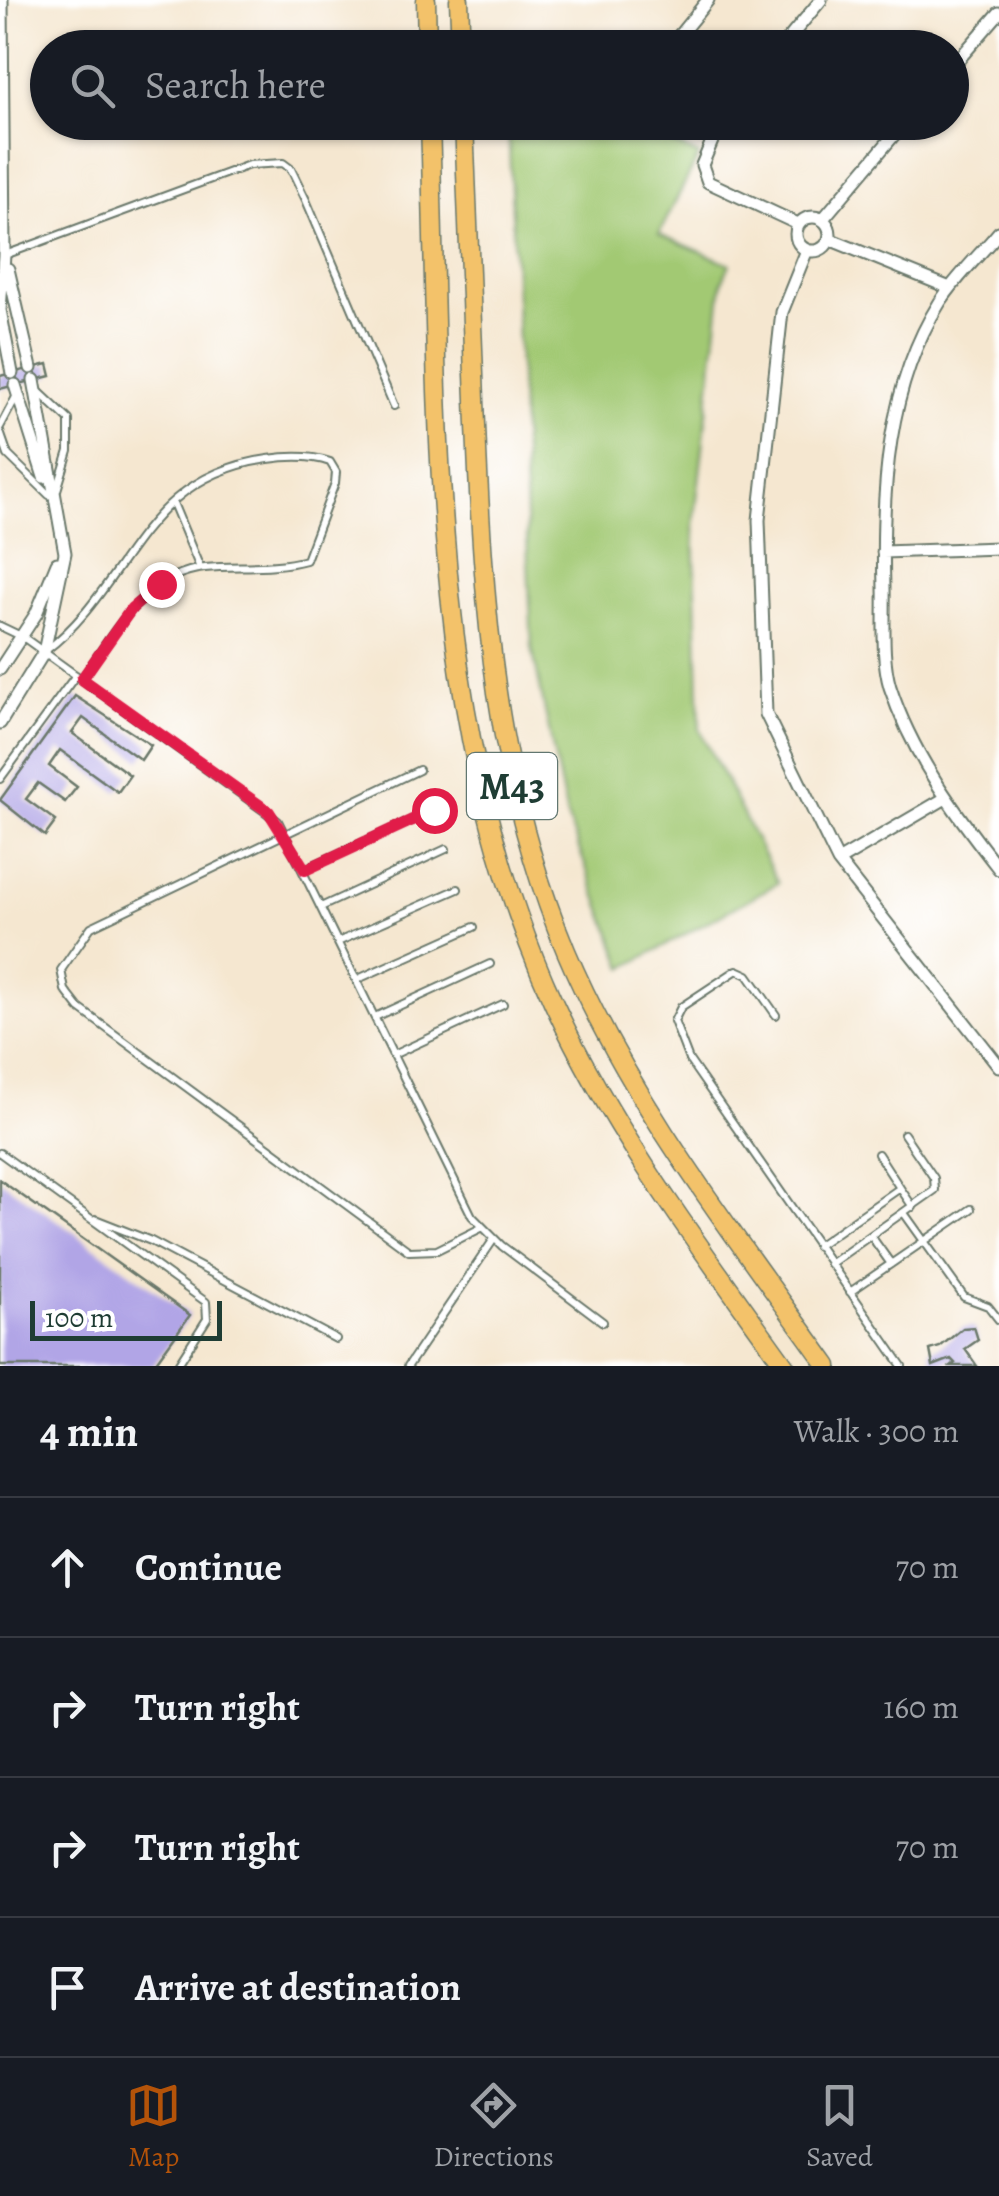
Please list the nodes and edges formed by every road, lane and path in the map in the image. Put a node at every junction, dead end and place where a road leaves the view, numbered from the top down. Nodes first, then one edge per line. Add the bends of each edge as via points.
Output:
1 (2, 0) edge
2 (426, 0) edge
3 (460, 0) edge
4 (708, 0) edge
5 (820, 0) edge
6 (999, 13) edge
7 (427, 30) edge
8 (461, 30) edge
9 (684, 30) edge
10 (796, 30) edge
11 (969, 47) edge
12 (431, 140) edge
13 (465, 140) edge
14 (712, 140) edge
15 (890, 140) edge
16 (823, 219) junction
17 (798, 224) junction
18 (999, 232) edge
19 (829, 240) junction
20 (806, 250) junction
21 (4, 255) junction
22 (950, 288) junction
23 (34, 379) junction
24 (15, 384) junction
25 (394, 406) dead end
26 (0, 430) edge
27 (52, 495) junction
28 (173, 502) junction
29 (999, 548) edge
30 (883, 552) junction
31 (200, 568) junction
32 (0, 626) edge
33 (23, 637) junction
34 (44, 652) junction
35 (0, 669) edge
36 (79, 677) junction
37 (0, 724) edge
38 (418, 770) dead end
39 (0, 778) edge
40 (944, 799) junction
41 (434, 810) dead end
42 (286, 832) junction
43 (446, 848) dead end
44 (838, 861) junction
45 (999, 869) edge
46 (305, 870) junction
47 (458, 889) dead end
48 (323, 906) junction
49 (474, 927) dead end
50 (340, 941) junction
51 (490, 964) dead end
52 (358, 979) junction
53 (503, 1004) dead end
54 (776, 1015) dead end
55 (376, 1016) junction
56 (395, 1054) junction
57 (999, 1066) edge
58 (904, 1134) dead end
59 (0, 1153) edge
60 (878, 1154) dead end
61 (900, 1188) junction
62 (913, 1206) junction
63 (971, 1209) dead end
64 (904, 1213) junction
65 (85, 1215) junction
66 (481, 1228) junction
67 (870, 1236) junction
68 (494, 1239) junction
69 (924, 1241) junction
70 (817, 1246) junction
71 (830, 1264) junction
72 (891, 1264) junction
73 (850, 1292) junction
74 (999, 1320) edge
75 (602, 1322) dead end
76 (336, 1339) dead end
77 (177, 1366) edge
78 (408, 1366) edge
79 (785, 1366) edge
80 (828, 1366) edge
81 (902, 1366) edge

1 - 21 street
2 - 7 main road
3 - 8 main road
4 - 9 street
5 - 10 street
6 - 11 street
12 - 79 main road, M43 via 452,623 461,702 492,838 534,959 591,1077
13 - 80 main road, M43 via 485,606 494,697 514,792 555,924 652,1117
14 - 17 street via 702,164 708,182
15 - 16 street
16 - 17 street via 812,216
16 - 19 street
17 - 20 street via 795,236
18 - 22 street
19 - 20 street
19 - 22 street
20 - 44 street via 782,312 759,520 764,705
21 - 23 street
21 - 24 street via 0,310
21 - 25 lane via 248,165 283,163 306,200
22 - 30 street via 894,411
23 - 27 street
23 - 27 lane via 71,428
24 - 26 lane
24 - 27 street
26 - 27 lane via 8,455
27 - 33 street via 58,558
27 - 34 street via 65,552
28 - 31 lane
28 - 31 lane via 222,470 250,462 321,458 336,472 306,560
28 - 34 lane via 128,547 72,631
29 - 30 street
30 - 40 street via 888,680
31 - 36 lane via 161,584 132,608
32 - 33 lane
33 - 34 lane
33 - 35 street
34 - 36 lane
34 - 37 street
36 - 39 lane
36 - 42 lane via 269,812
38 - 42 lane
40 - 44 street
40 - 45 street
41 - 46 lane
42 - 46 lane
42 - 66 lane via 91,927 61,970 65,990 134,1054 409,1251 436,1250
43 - 48 lane
44 - 57 street
46 - 48 lane
47 - 50 lane
48 - 50 lane
49 - 52 lane
50 - 52 lane
51 - 55 lane
52 - 55 lane
53 - 56 lane
54 - 70 lane via 748,975 737,970 681,1007 674,1022 689,1060
55 - 56 lane
56 - 66 lane
58 - 62 lane via 936,1186
59 - 65 lane
60 - 61 lane
61 - 62 lane
61 - 70 lane
62 - 64 lane
63 - 69 lane
64 - 67 lane
64 - 69 lane
65 - 76 lane via 151,1241
65 - 77 lane via 208,1305 206,1323
66 - 68 lane
67 - 71 lane
67 - 72 lane
68 - 75 lane
68 - 78 lane
69 - 72 lane
69 - 74 lane via 964,1297 988,1306
70 - 71 lane
71 - 73 lane
72 - 73 lane
73 - 81 lane

